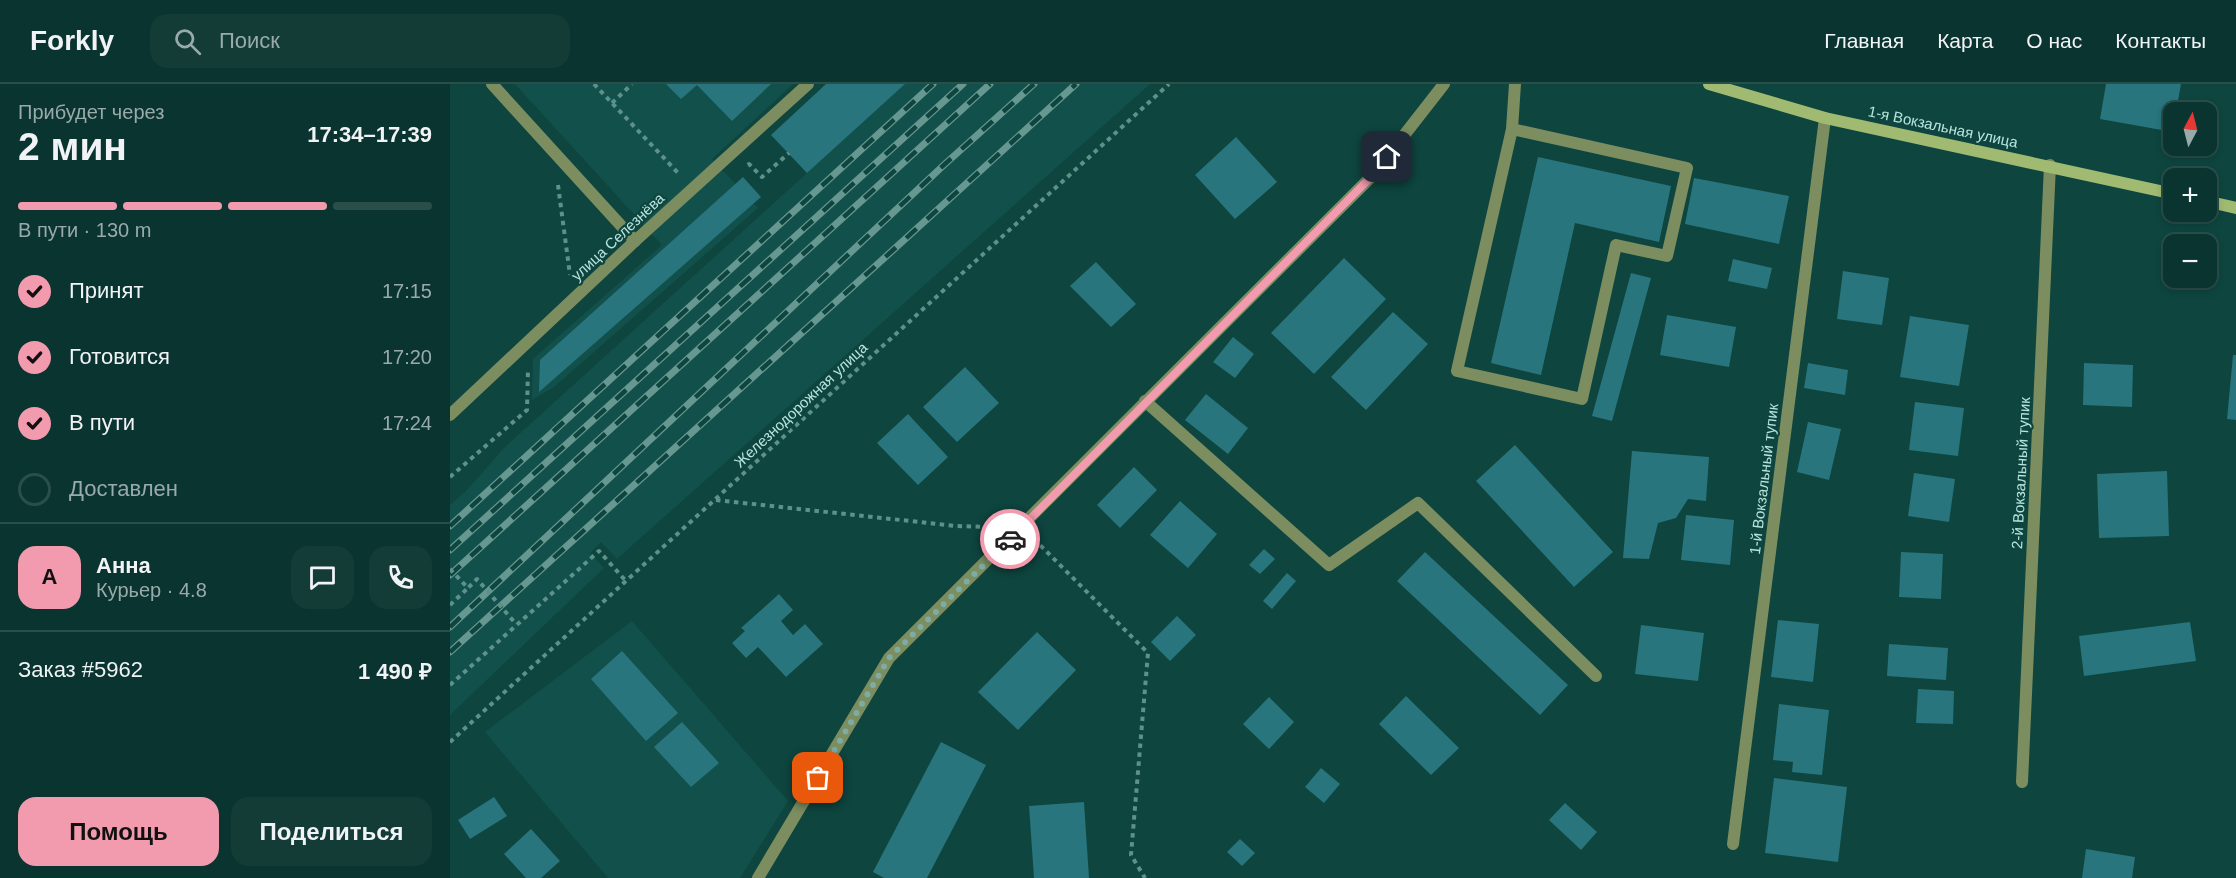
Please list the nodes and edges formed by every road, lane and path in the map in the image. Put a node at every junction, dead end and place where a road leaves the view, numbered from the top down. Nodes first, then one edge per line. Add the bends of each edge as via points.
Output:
1 (492, 84) edge
2 (594, 84) edge
3 (632, 84) edge
4 (808, 84) edge
5 (1169, 84) edge
6 (1444, 84) edge
7 (1515, 84) edge
8 (1709, 84) edge
9 (612, 103) junction
10 (1825, 118) junction
11 (1512, 129) junction
12 (553, 151) junction
13 (789, 153) dead end
14 (2049, 165) junction
15 (772, 167) dead end
16 (693, 188) junction
17 (2163, 191) edge
18 (2217, 204) edge
19 (2236, 208) edge
20 (635, 241) junction
21 (574, 299) junction
22 (521, 350) junction
23 (1145, 401) junction
24 (450, 415) edge
25 (450, 477) edge
26 (716, 500) junction
27 (1022, 527) junction
28 (450, 569) edge
29 (625, 580) junction
30 (468, 588) junction
31 (450, 605) edge
32 (516, 624) junction
33 (1596, 676) dead end
34 (450, 685) edge
35 (450, 742) edge
36 (2022, 782) dead end
37 (1732, 844) dead end
38 (758, 878) edge
39 (1145, 878) edge

1 - 12 street
2 - 9 path
3 - 9 path
4 - 16 street, улица Селезнёва
5 - 26 path, Железнодорожная улица
6 - 23 street via 1373,175
7 - 11 street
8 - 10 street, 1-я Вокзальная улица
9 - 16 path
10 - 14 street, 1-я Вокзальная улица
10 - 37 street, 1-й Вокзальный тупик
11 - 11 street via 1457,371 1581,399 1616,245 1667,256 1687,168
12 - 20 street
12 - 21 path
13 - 15 path
14 - 17 street, 1-я Вокзальная улица
14 - 36 street, 2-й Вокзальный тупик
16 - 20 street, улица Селезнёва
18 - 19 street
20 - 21 street, улица Селезнёва
21 - 22 street, улица Селезнёва
22 - 24 street, улица Селезнёва
22 - 25 path via 528,357 527,410
23 - 27 street
23 - 33 street via 1329,565 1418,503
26 - 27 path via 956,526
26 - 29 path, Железнодорожная улица
27 - 38 street via 889,658
27 - 39 path via 1148,653 1131,855
28 - 30 path, bridge
29 - 32 path via 599,550
29 - 35 path, Железнодорожная улица
30 - 31 path
30 - 32 path, bridge via 477,579
32 - 34 path

